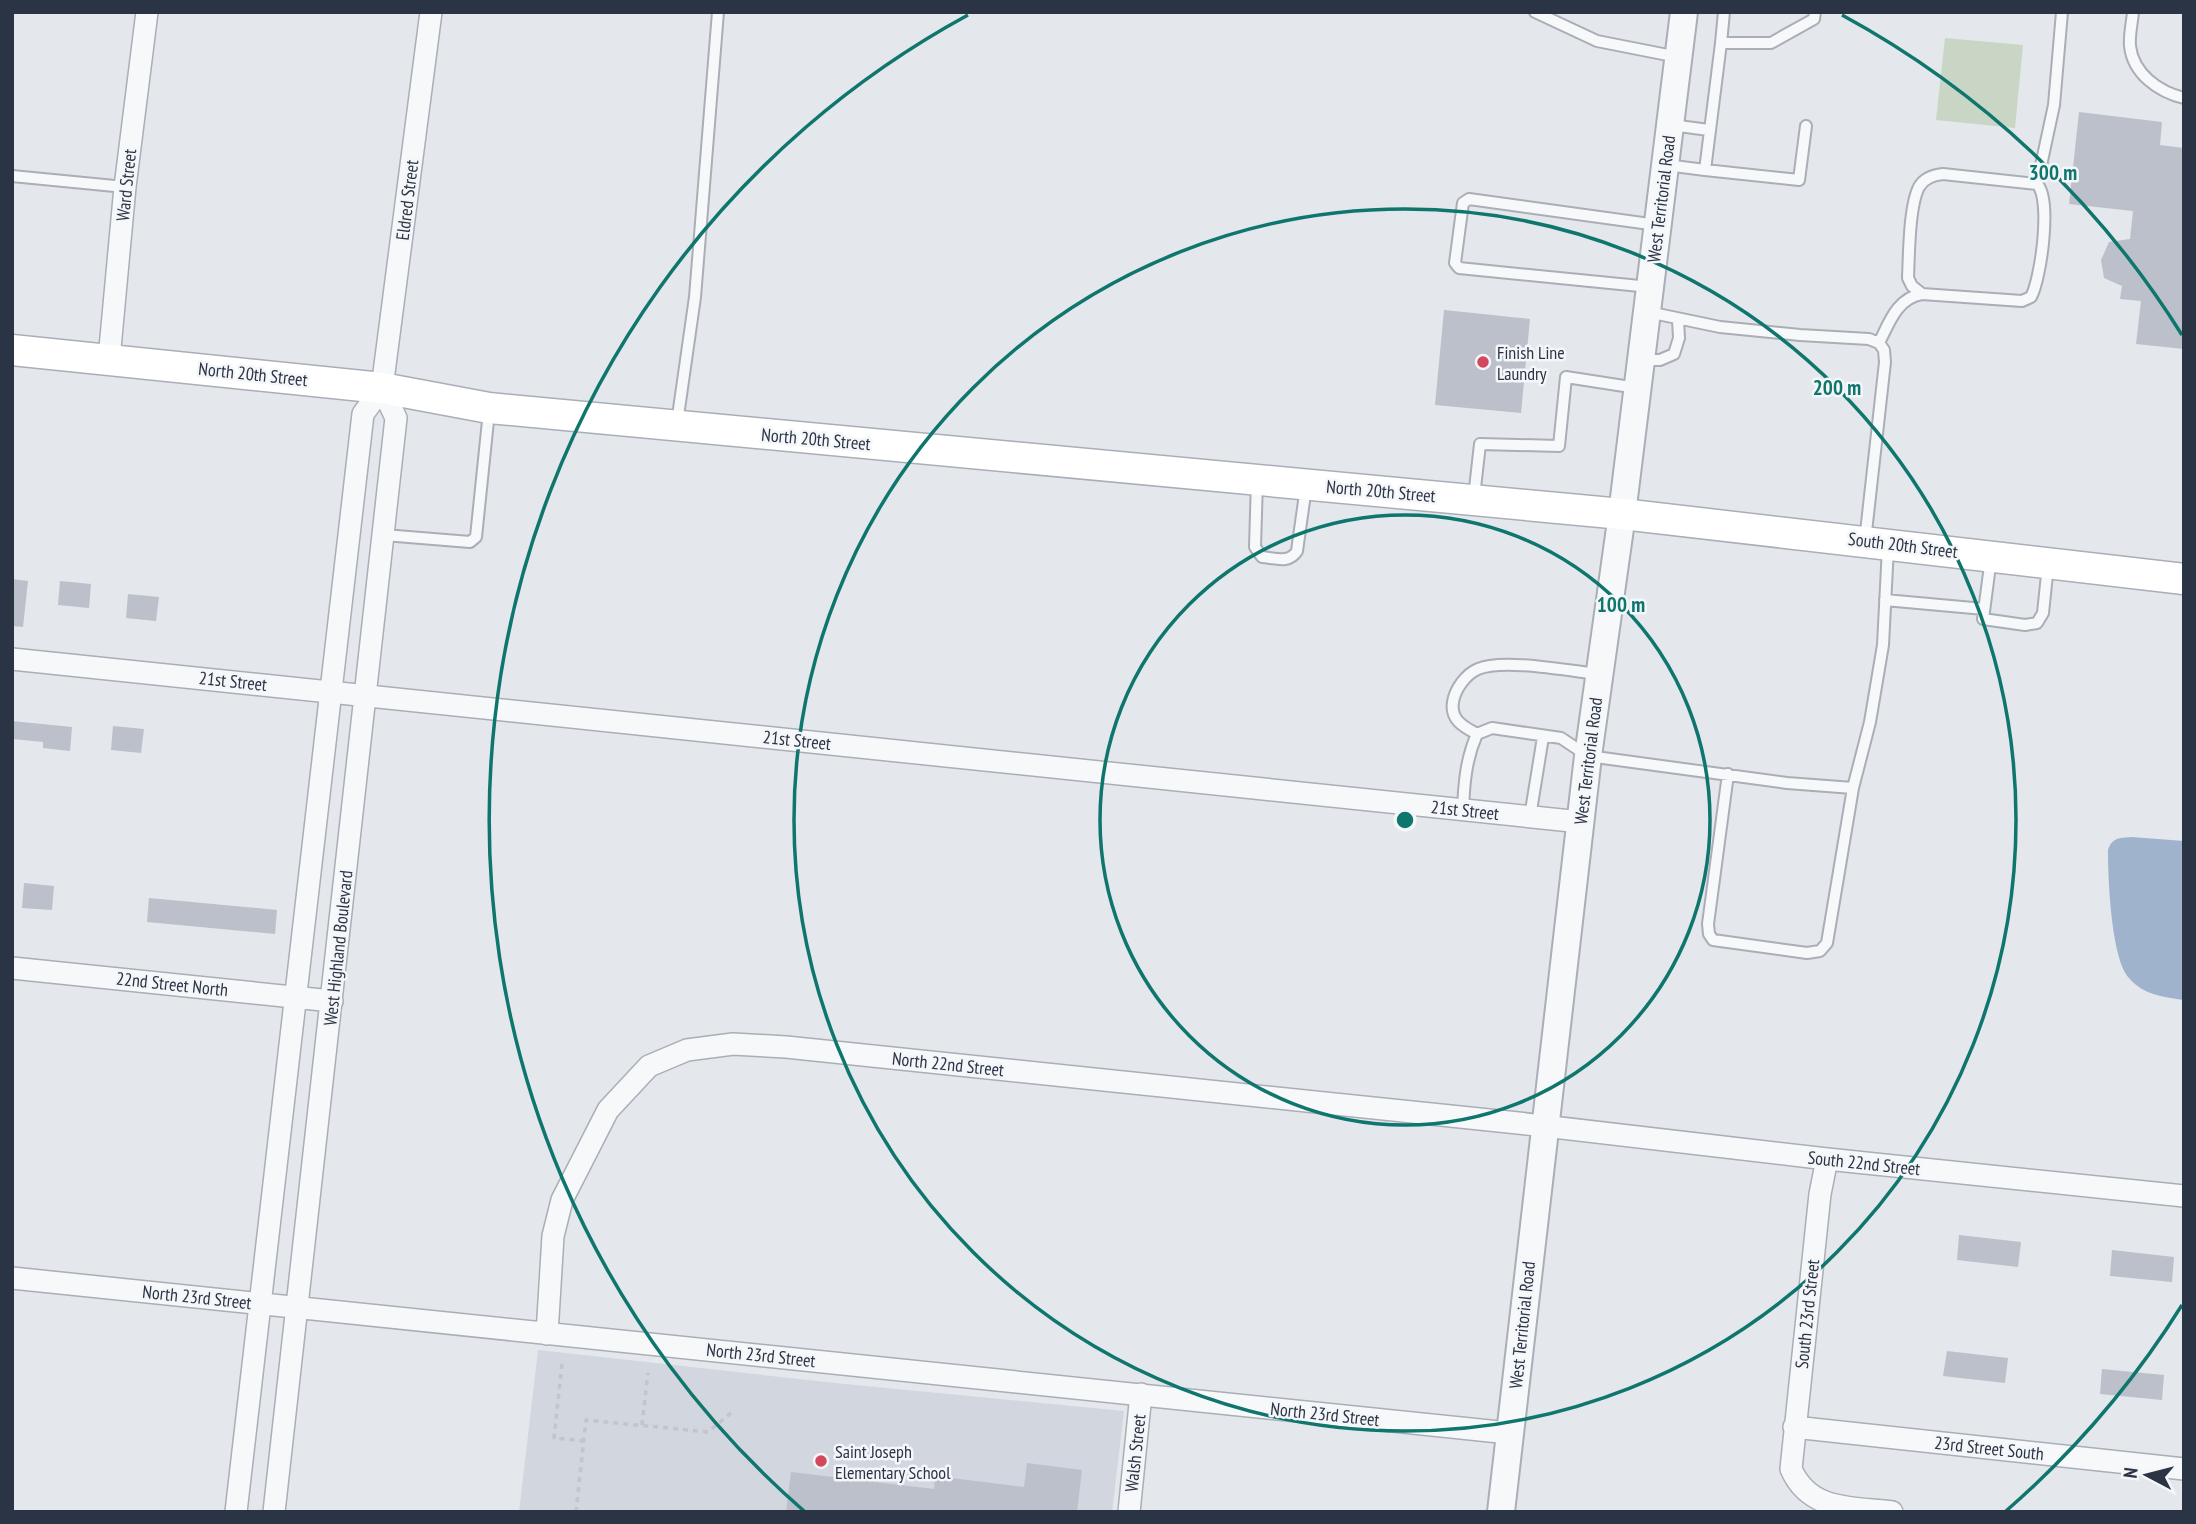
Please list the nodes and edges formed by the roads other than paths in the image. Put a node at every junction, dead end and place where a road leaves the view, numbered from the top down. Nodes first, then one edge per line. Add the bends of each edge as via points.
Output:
1 (147, 12) edge
2 (431, 12) edge
3 (718, 12) edge
4 (1535, 12) edge
5 (1684, 12) edge
6 (1724, 12) edge
7 (1815, 12) edge
8 (2062, 12) edge
9 (2133, 12) edge
10 (1721, 43) junction
11 (1678, 57) junction
12 (2184, 98) edge
13 (1670, 125) junction
14 (1806, 126) dead end
15 (1709, 131) junction
16 (1665, 165) junction
17 (1705, 170) junction
18 (12, 176) edge
19 (2037, 184) junction
20 (125, 187) junction
21 (1657, 225) junction
22 (1922, 294) junction
23 (1648, 300) junction
24 (1678, 320) junction
25 (1878, 343) junction
26 (12, 349) edge
27 (109, 359) junction
28 (1641, 360) junction
29 (382, 388) junction
30 (1637, 388) junction
31 (489, 408) junction
32 (677, 426) junction
33 (1257, 479) junction
34 (1306, 484) junction
35 (1474, 500) junction
36 (1622, 513) junction
37 (384, 535) junction
38 (1877, 542) junction
39 (1992, 556) junction
40 (2049, 562) junction
41 (2184, 579) edge
42 (1885, 600) junction
43 (1984, 609) junction
44 (12, 659) edge
45 (1598, 674) junction
46 (331, 691) junction
47 (366, 695) junction
48 (1477, 734) junction
49 (1543, 737) junction
50 (1588, 756) junction
51 (1728, 774) junction
52 (1853, 789) junction
53 (1463, 810) junction
54 (1530, 817) junction
55 (1581, 822) junction
56 (12, 968) edge
57 (296, 997) junction
58 (332, 1001) junction
59 (1544, 1126) junction
60 (1827, 1159) junction
61 (2184, 1196) edge
62 (12, 1278) edge
63 (260, 1304) junction
64 (297, 1308) junction
65 (547, 1334) junction
66 (1141, 1394) junction
67 (1794, 1427) junction
68 (1510, 1433) junction
69 (2184, 1469) edge
70 (236, 1512) edge
71 (274, 1512) edge
72 (1129, 1512) edge
73 (1500, 1512) edge
74 (1892, 1512) edge

1 - 20 street, Ward Street
2 - 29 street, Eldred Street
3 - 32 lane via 695,297
4 - 11 lane via 1597,41
5 - 11 street, West Territorial Road
6 - 10 lane
7 - 10 lane via 1814,19 1771,43
8 - 19 lane via 2054,105
9 - 12 lane via 2130,48 2137,65 2150,82
10 - 15 lane
11 - 13 street, West Territorial Road
13 - 15 lane
13 - 16 street, West Territorial Road
14 - 17 lane via 1799,180
15 - 17 lane
16 - 17 lane
16 - 21 street, West Territorial Road
18 - 20 lane
19 - 22 lane via 2045,211 2039,275 2031,297 2022,301
19 - 22 lane via 1943,174 1923,181 1914,201 1908,278
20 - 27 street, Ward Street
21 - 23 street, West Territorial Road
21 - 23 lane via 1469,199 1463,204 1455,263 1460,268
22 - 25 lane via 1905,299
23 - 24 lane
23 - 28 street, West Territorial Road
24 - 25 lane via 1800,335 1850,336
24 - 28 lane via 1674,354
25 - 38 lane via 1884,350 1884,376
26 - 27 main road, North 20th Street
27 - 29 main road, North 20th Street
28 - 30 street, West Territorial Road
29 - 31 main road, North 20th Street
29 - 37 street, West Highland Boulevard via 396,418
29 - 46 street via 363,414
30 - 35 lane via 1566,377 1559,446 1480,444
30 - 36 street, West Territorial Road
31 - 32 main road, North 20th Street
31 - 37 lane via 477,537 470,542
32 - 33 main road, North 20th Street
33 - 34 main road, North 20th Street
33 - 34 lane via 1255,547 1262,556 1288,560 1297,551
34 - 35 main road, North 20th Street
35 - 36 main road, North 20th Street
36 - 38 main road, South 20th Street
36 - 45 street, West Territorial Road
37 - 47 street, West Highland Boulevard
38 - 39 main road, South 20th Street
38 - 42 lane
39 - 40 main road, South 20th Street
39 - 43 lane
40 - 41 main road, South 20th Street
40 - 43 lane via 2043,613 2037,623 1983,619
42 - 43 lane
42 - 52 lane via 1883,645
44 - 46 street, 21st Street
45 - 48 lane via 1501,665 1479,668 1455,692 1452,708 1457,721
45 - 50 street, West Territorial Road
46 - 47 street, 21st Street
46 - 57 street
47 - 53 street, 21st Street
47 - 58 street, West Highland Boulevard
48 - 49 lane via 1492,728
48 - 53 lane via 1466,769
49 - 50 lane via 1561,738
49 - 54 lane
50 - 51 lane
50 - 55 street, West Territorial Road
51 - 52 lane
51 - 52 lane via 1709,934 1713,940 1807,953 1820,951 1827,943
53 - 54 street, 21st Street
54 - 55 street, 21st Street
55 - 59 street, West Territorial Road
56 - 57 street, 22nd Street North
57 - 58 street, 22nd Street North
57 - 63 street
58 - 64 street, West Highland Boulevard
59 - 60 street, South 22nd Street
59 - 65 street, North 22nd Street via 786,1047 733,1044 687,1050 649,1066 608,1110 562,1200 553,1236
59 - 68 street, West Territorial Road
60 - 61 street, South 22nd Street
60 - 67 street, South 23rd Street
62 - 63 street, North 23rd Street
63 - 64 street, North 23rd Street
63 - 70 street
64 - 65 street, North 23rd Street
64 - 71 street, West Highland Boulevard
65 - 66 street, North 23rd Street
66 - 68 street, North 23rd Street
66 - 72 street, Walsh Street
67 - 69 street, 23rd Street South
67 - 74 street, South 23rd Street via 1791,1469 1809,1494 1822,1503
68 - 73 street, West Territorial Road

